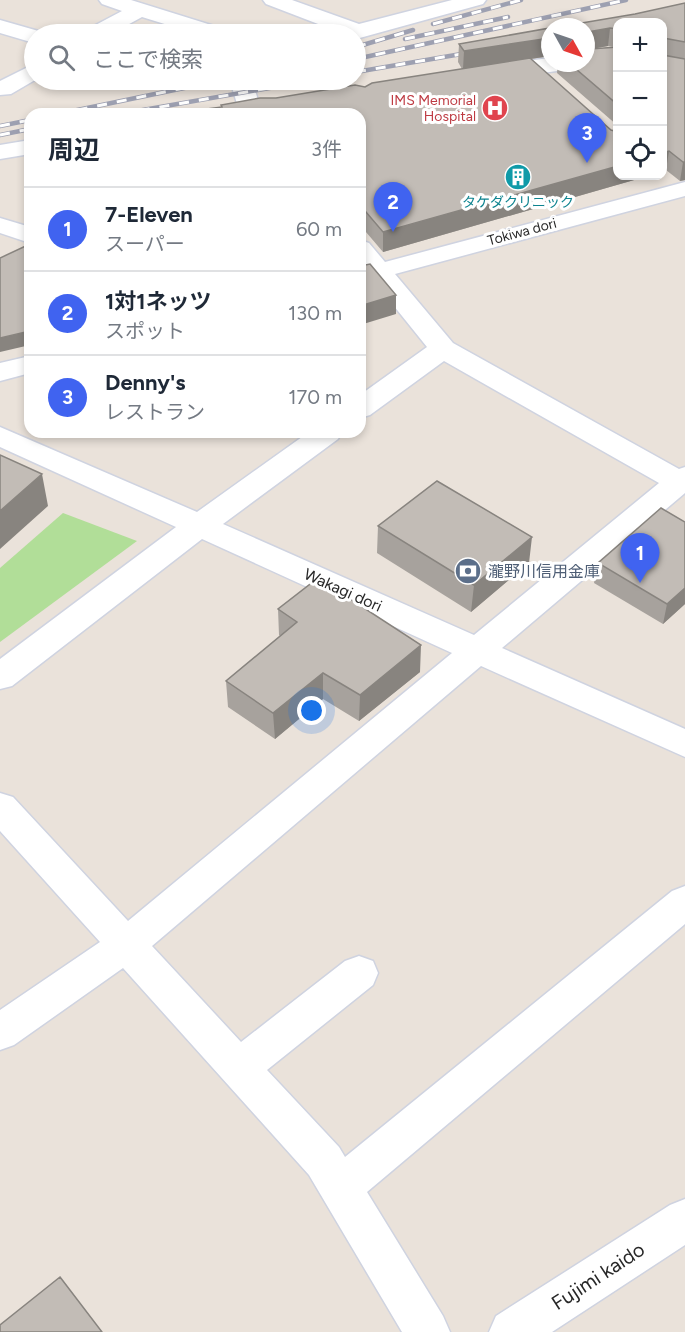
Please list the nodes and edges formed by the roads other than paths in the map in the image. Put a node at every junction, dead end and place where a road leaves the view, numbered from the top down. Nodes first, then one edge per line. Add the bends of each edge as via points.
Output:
1 (109, 0) edge
2 (273, 0) edge
3 (476, 0) edge
4 (139, 10) junction
5 (114, 24) edge
6 (187, 24) edge
7 (332, 24) edge
8 (0, 26) edge
9 (366, 30) edge
10 (24, 34) edge
11 (550, 72) edge
12 (24, 76) edge
13 (470, 76) edge
14 (0, 88) edge
15 (244, 90) edge
16 (251, 108) edge
17 (24, 148) edge
18 (0, 152) edge
19 (660, 180) edge
20 (681, 195) edge
21 (0, 225) edge
22 (24, 233) edge
23 (369, 273) edge
24 (443, 349) junction
25 (24, 366) edge
26 (0, 372) edge
27 (366, 405) edge
28 (0, 436) edge
29 (320, 438) edge
30 (682, 479) edge
31 (200, 525) junction
32 (478, 651) junction
33 (0, 677) edge
34 (685, 744) edge
35 (0, 807) edge
36 (685, 902) edge
37 (126, 945) junction
38 (359, 973) dead end
39 (0, 1032) edge
40 (239, 1068) junction
41 (340, 1188) junction
42 (685, 1220) edge
43 (427, 1332) edge
44 (512, 1332) edge

1 - 4 street
2 - 7 street
3 - 9 street
4 - 5 street
4 - 6 street
8 - 10 street
11 - 13 street
12 - 14 street
15 - 16 street
17 - 18 street
19 - 20 street
20 - 23 street, Tokiwa dori
21 - 22 street
23 - 24 street
24 - 27 street
24 - 30 street
25 - 26 street
28 - 31 street, Wakagi dori
29 - 31 street
30 - 32 street
31 - 32 street, Wakagi dori
31 - 33 street
32 - 34 street, Wakagi dori
32 - 37 street
35 - 37 street
36 - 41 street
37 - 39 street
37 - 40 street
38 - 40 street
40 - 41 street via 324,1161
41 - 43 street
42 - 44 street, Fujimi kaido

